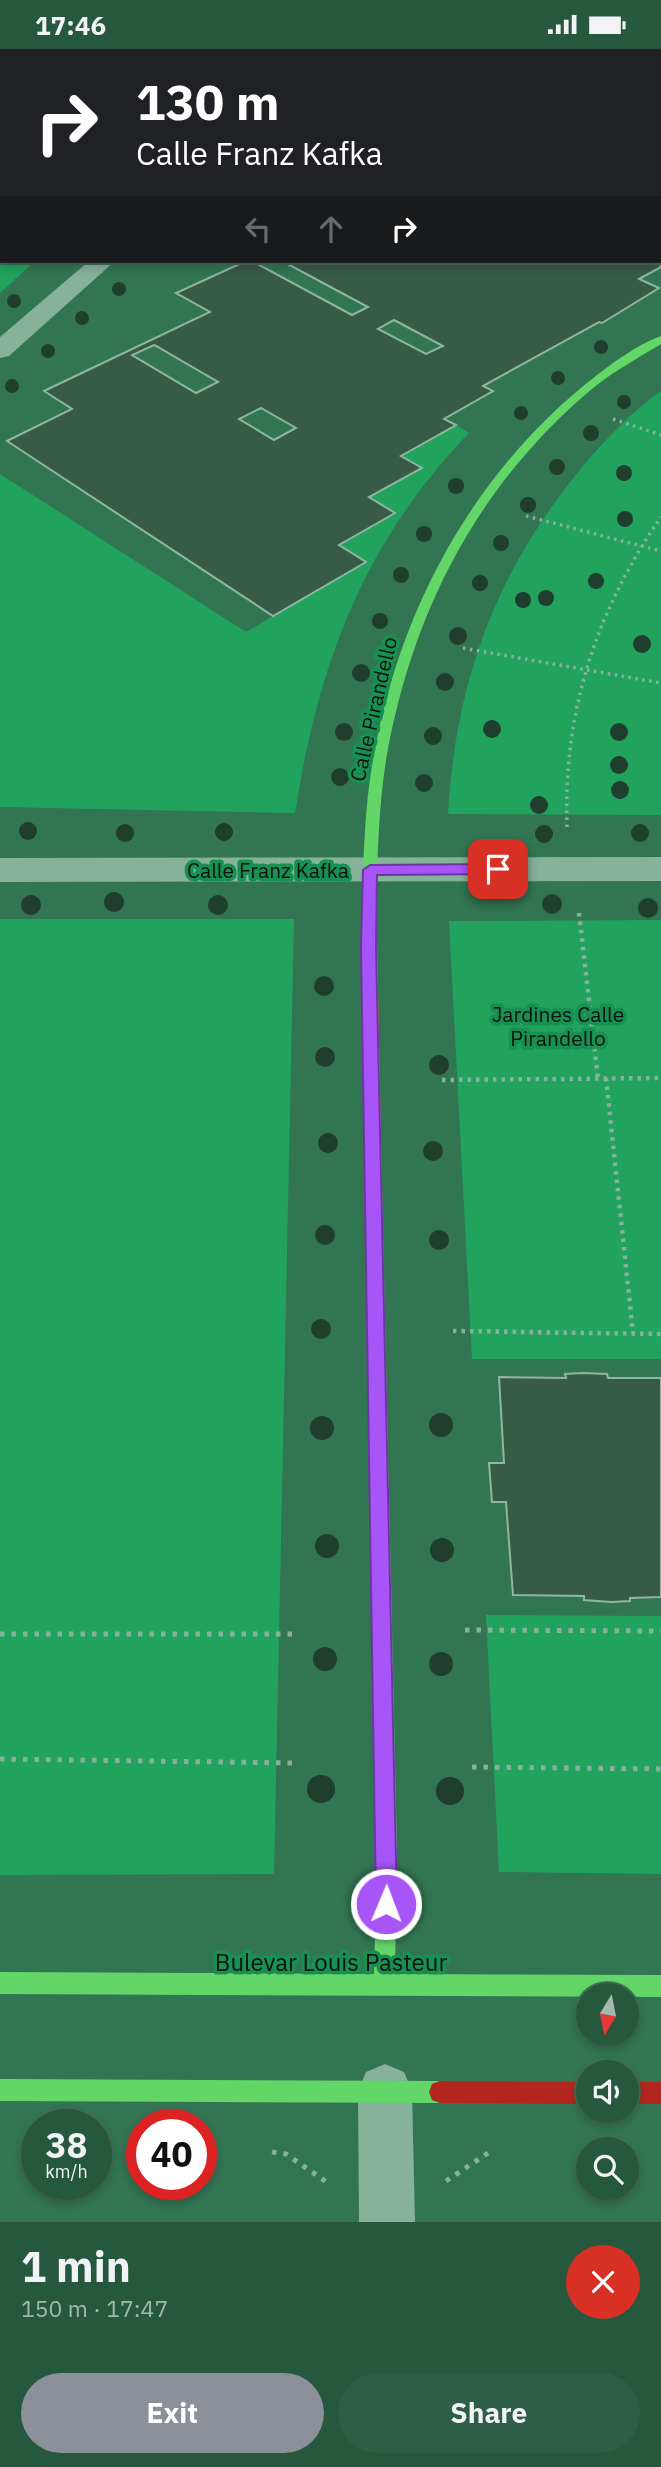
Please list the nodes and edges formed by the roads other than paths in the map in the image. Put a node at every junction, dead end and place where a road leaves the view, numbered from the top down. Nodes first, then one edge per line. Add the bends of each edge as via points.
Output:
1 (101, 263) edge
2 (661, 338) edge
3 (0, 350) edge
4 (661, 869) edge
5 (0, 870) edge
6 (370, 870) junction
7 (0, 1983) edge
8 (384, 1985) junction
9 (661, 1986) edge
10 (0, 2090) edge
11 (385, 2091) junction
12 (576, 2093) edge
13 (639, 2093) edge
14 (661, 2093) edge
15 (387, 2222) edge

1 - 3 street
2 - 6 street, Calle Pirandello via 571,401 506,470 434,577 409,640 387,720 373,801
4 - 6 street, Calle Franz Kafka
5 - 6 street, Calle Franz Kafka
6 - 8 street, Calle Pirandello via 387,1850
7 - 8 street, Bulevar Louis Pasteur
8 - 9 street, Bulevar Louis Pasteur
10 - 11 street
11 - 12 street
11 - 15 street
13 - 14 street

